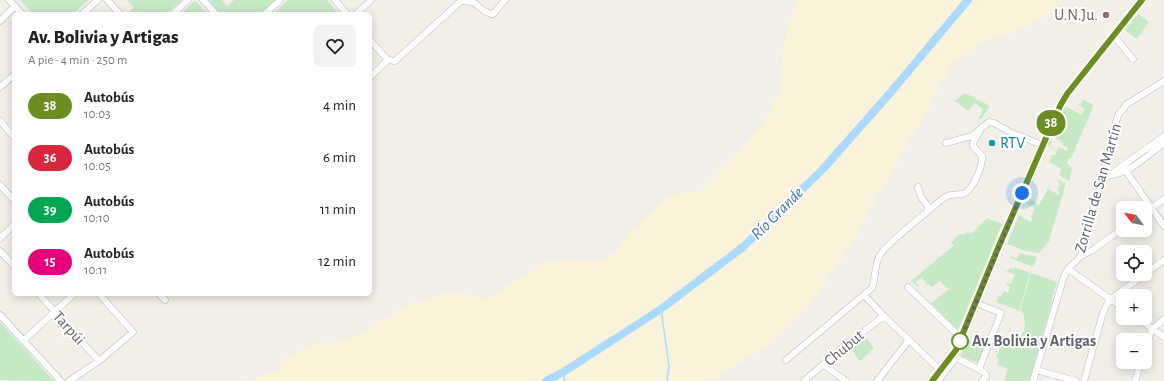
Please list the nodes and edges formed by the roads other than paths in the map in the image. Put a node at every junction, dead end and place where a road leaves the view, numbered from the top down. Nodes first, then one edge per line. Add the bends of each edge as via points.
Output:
1 (9, 0) edge
2 (98, 0) edge
3 (108, 0) edge
4 (188, 0) edge
5 (204, 0) edge
6 (280, 0) edge
7 (335, 0) edge
8 (371, 0) edge
9 (461, 0) edge
10 (505, 0) edge
11 (1142, 0) edge
12 (475, 1) edge
13 (15, 6) junction
14 (20, 12) edge
15 (84, 12) edge
16 (118, 12) edge
17 (175, 12) edge
18 (214, 12) edge
19 (267, 12) edge
20 (346, 12) edge
21 (358, 12) edge
22 (0, 21) edge
23 (1114, 35) junction
24 (372, 42) edge
25 (1133, 59) dead end
26 (388, 60) junction
27 (372, 75) edge
28 (12, 77) edge
29 (1164, 81) edge
30 (0, 87) edge
31 (0, 122) edge
32 (982, 126) junction
33 (12, 135) edge
34 (1164, 136) edge
35 (946, 143) dead end
36 (1164, 143) edge
37 (1042, 145) junction
38 (1126, 171) junction
39 (1109, 175) junction
40 (1100, 182) junction
41 (0, 185) edge
42 (918, 187) dead end
43 (12, 198) edge
44 (1164, 199) edge
45 (1147, 201) edge
46 (1152, 208) joint
47 (926, 212) junction
48 (1164, 226) edge
49 (12, 227) edge
50 (1116, 233) edge
51 (0, 238) edge
52 (0, 251) edge
53 (1081, 256) junction
54 (1164, 260) edge
55 (12, 264) edge
56 (1068, 269) junction
57 (908, 287) dead end
58 (864, 295) junction
59 (41, 296) edge
60 (72, 296) edge
61 (101, 296) edge
62 (161, 296) edge
63 (1111, 299) junction
64 (165, 300) dead end
65 (976, 303) junction
66 (1116, 303) edge
67 (55, 311) junction
68 (0, 314) edge
69 (884, 316) junction
70 (1164, 319) edge
71 (1148, 325) edge
72 (1152, 328) junction
73 (1150, 333) edge
74 (1164, 337) edge
75 (961, 338) junction
76 (24, 340) junction
77 (909, 340) junction
78 (956, 350) junction
79 (955, 357) junction
80 (786, 360) dead end
81 (100, 361) junction
82 (824, 365) junction
83 (1139, 369) edge
84 (940, 370) junction
85 (1036, 370) junction
86 (981, 371) junction
87 (61, 381) edge
88 (69, 381) edge
89 (804, 381) edge
90 (846, 381) edge
91 (877, 381) edge
92 (932, 381) edge
93 (938, 381) edge
94 (982, 381) edge
95 (1033, 381) edge
96 (1076, 381) edge
97 (1084, 381) edge
98 (1135, 381) edge

1 - 13 street
2 - 15 street
3 - 16 street
4 - 17 street
5 - 18 street
6 - 19 street
7 - 20 street
8 - 21 street
9 - 12 street
9 - 26 street via 395,61
10 - 12 street via 494,14 484,11
11 - 23 street
13 - 14 street
13 - 22 street
23 - 25 street
23 - 37 street via 1064,99
24 - 26 street
26 - 27 street
28 - 30 street
29 - 40 street, Zorrilla de San Martín via 1121,110
31 - 33 street
32 - 35 street via 972,136
32 - 37 street via 989,122 994,123
32 - 47 street via 973,143 982,156 982,162 970,188 963,194 946,197
34 - 39 street
36 - 38 street
37 - 65 street
38 - 39 street
38 - 45 street
39 - 40 street
40 - 53 street, Zorrilla de San Martín
41 - 43 street
42 - 47 street via 928,205
44 - 46 street
46 - 48 street
47 - 58 street via 882,252 877,262 875,282
49 - 51 street
50 - 53 street
52 - 55 street
53 - 56 street, Zorrilla de San Martín
54 - 63 street
56 - 63 street
56 - 85 street, Zorrilla de San Martín
57 - 75 street
58 - 69 street
58 - 80 street
59 - 67 street, Tarpúi
60 - 67 street
61 - 81 street via 133,332
62 - 64 street
63 - 66 street
63 - 97 street via 1102,316
65 - 75 street
65 - 86 street via 1001,313
67 - 76 street
67 - 81 street, Tarpúi
68 - 76 street
69 - 77 street
69 - 82 street, Chubut
70 - 72 street
71 - 72 street
72 - 73 street
72 - 74 street
75 - 78 street
76 - 87 street
77 - 84 street
77 - 91 street
78 - 79 street
78 - 84 street
79 - 86 street
79 - 93 street
81 - 88 street
82 - 89 street, Chubut
82 - 90 street
83 - 98 street
84 - 92 street
85 - 95 street, Zorrilla de San Martín
85 - 96 street
86 - 94 street via 986,376

